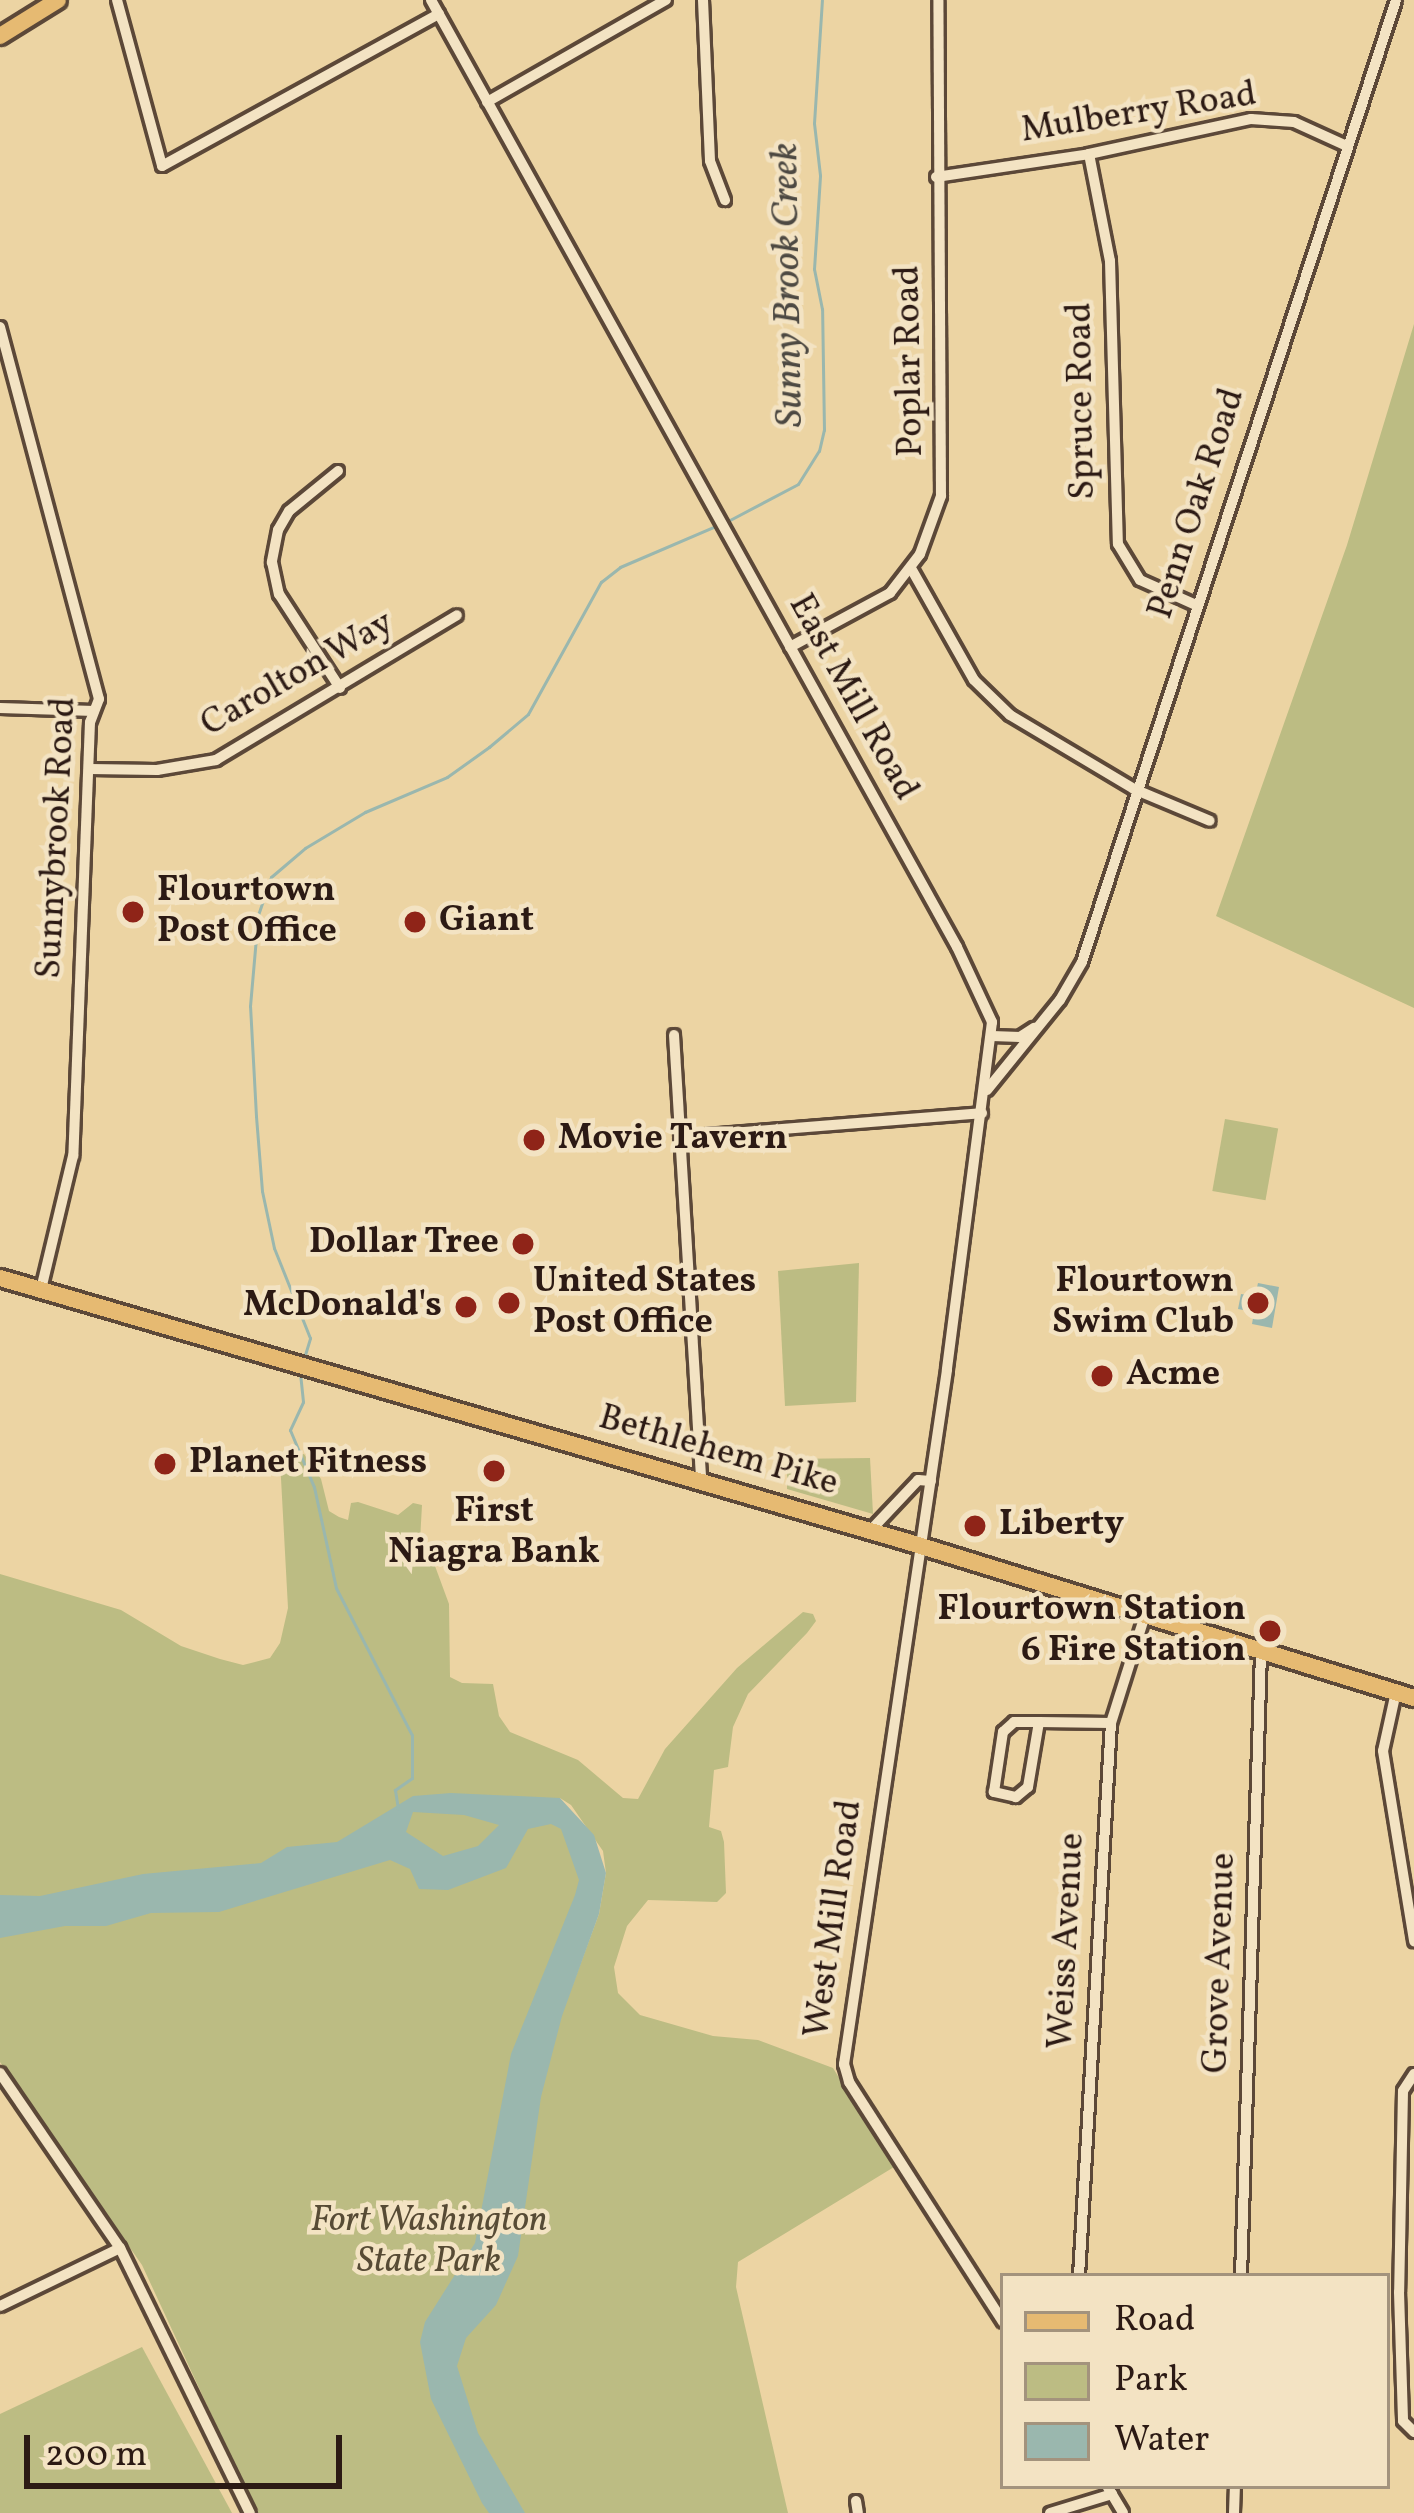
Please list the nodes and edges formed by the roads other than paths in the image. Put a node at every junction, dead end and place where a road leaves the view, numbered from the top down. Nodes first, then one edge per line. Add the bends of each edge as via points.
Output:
1 (58, 0) edge
2 (117, 0) edge
3 (431, 0) edge
4 (666, 0) edge
5 (703, 0) edge
6 (938, 0) edge
7 (1396, 0) edge
8 (439, 14) junction
9 (0, 36) edge
10 (487, 101) junction
11 (1347, 146) junction
12 (1089, 154) junction
13 (937, 177) junction
14 (725, 200) dead end
15 (1, 335) edge
16 (338, 471) dead end
17 (911, 569) junction
18 (1196, 605) junction
19 (458, 615) dead end
20 (790, 647) junction
21 (340, 688) junction
22 (0, 708) edge
23 (94, 711) junction
24 (90, 769) junction
25 (1134, 789) junction
26 (1210, 821) dead end
27 (1044, 1020) junction
28 (674, 1035) dead end
29 (992, 1036) junction
30 (985, 1093) junction
31 (982, 1113) junction
32 (680, 1137) junction
33 (0, 1278) edge
34 (41, 1289) junction
35 (931, 1481) junction
36 (701, 1482) junction
37 (870, 1532) junction
38 (921, 1546) junction
39 (1145, 1615) junction
40 (1261, 1652) junction
41 (1405, 1695) edge
42 (1039, 1722) junction
43 (1111, 1723) junction
44 (1414, 1942) edge
45 (0, 2073) edge
46 (1414, 2074) edge
47 (120, 2248) junction
48 (1079, 2273) edge
49 (1241, 2273) edge
50 (1393, 2291) edge
51 (0, 2306) edge
52 (1000, 2317) edge
53 (1412, 2432) edge
54 (1109, 2490) edge
55 (250, 2513) edge
56 (1050, 2513) edge
57 (1123, 2513) edge

1 - 9 main road
2 - 8 street via 162,166
3 - 8 street, East Mill Road
4 - 10 street
5 - 14 street via 710,161
6 - 13 street, Poplar Road
7 - 11 street, Penn Oak Road
8 - 10 street, East Mill Road
10 - 20 street, East Mill Road
11 - 12 street, Mulberry Road via 1294,122 1251,119
11 - 18 street, Penn Oak Road
12 - 13 street, Mulberry Road
12 - 18 street, Spruce Road via 1110,261 1118,544 1140,580
13 - 17 street, Poplar Road via 944,480
15 - 23 street, Sunnybrook Road via 95,680
16 - 21 street via 289,511 272,562 280,593
17 - 20 street, Poplar Road via 890,593
17 - 25 street via 974,680 1010,715
18 - 25 street, Penn Oak Road
19 - 21 street, Carolton Way
20 - 29 street, East Mill Road via 957,946
21 - 24 street, Carolton Way via 202,764
22 - 23 street
23 - 24 street, Sunnybrook Road
24 - 34 street, Sunnybrook Road via 72,1170
25 - 26 street
25 - 27 street, Penn Oak Road via 1082,962
27 - 29 street via 1020,1036
27 - 30 street, Penn Oak Road
28 - 32 street
29 - 30 street, East Mill Road
30 - 31 street, East Mill Road
31 - 32 street
31 - 35 street, East Mill Road
32 - 36 street
33 - 34 main road, Bethlehem Pike
34 - 36 main road, Bethlehem Pike
35 - 37 street via 918,1480
35 - 38 street, West Mill Road
36 - 37 main road, Bethlehem Pike
37 - 38 main road, Bethlehem Pike
38 - 39 main road, Bethlehem Pike
38 - 52 street, West Mill Road via 844,2065
39 - 40 main road, Bethlehem Pike
39 - 43 street, Weiss Avenue
40 - 41 main road, Bethlehem Pike
40 - 49 street, Grove Avenue
41 - 44 street via 1383,1751
42 - 42 street via 1014,1722 1003,1732 994,1792 1016,1797 1028,1787
42 - 43 street
43 - 48 street, Weiss Avenue
45 - 47 street
46 - 50 street via 1402,2091
47 - 51 street
47 - 55 street
50 - 53 street via 1403,2421
54 - 56 street
54 - 57 street

